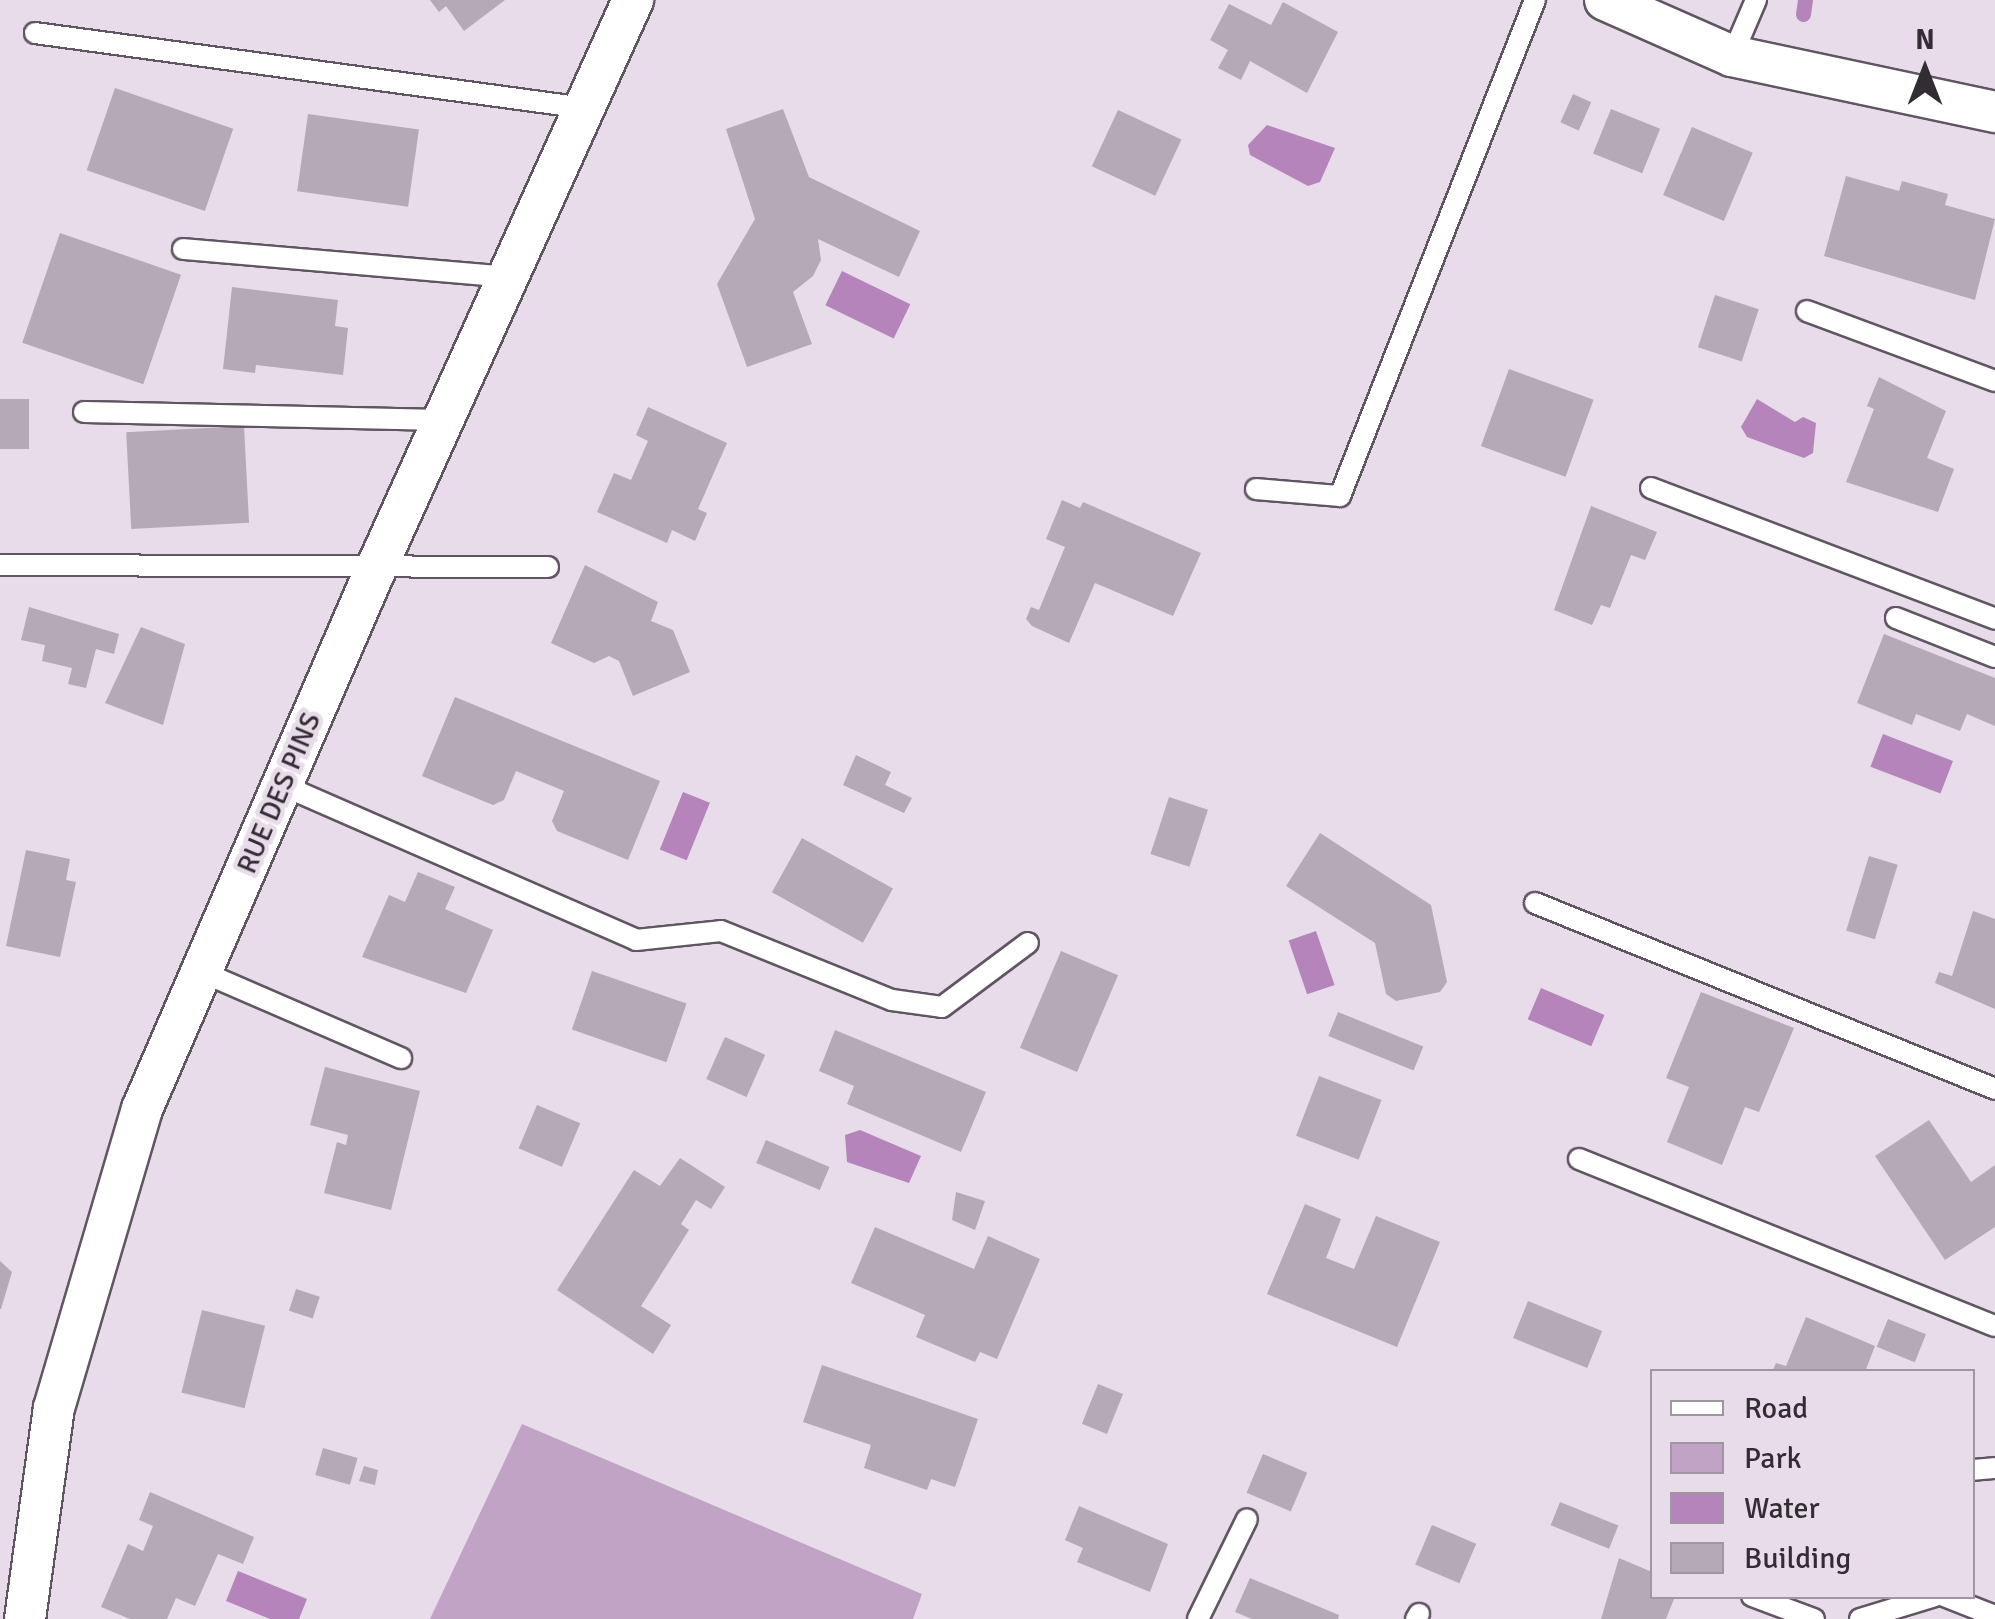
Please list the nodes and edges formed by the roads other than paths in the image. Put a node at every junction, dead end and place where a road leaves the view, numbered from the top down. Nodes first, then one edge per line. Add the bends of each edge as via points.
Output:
1 (633, 0) edge
2 (1535, 0) edge
3 (1605, 0) edge
4 (1756, 0) edge
5 (36, 33) dead end
6 (1732, 56) junction
7 (586, 108) junction
8 (1995, 112) edge
9 (183, 249) dead end
10 (508, 277) junction
11 (1807, 311) dead end
12 (1995, 381) edge
13 (84, 412) dead end
14 (443, 420) junction
15 (1650, 488) dead end
16 (1256, 489) dead end
17 (0, 565) edge
18 (548, 567) dead end
19 (376, 568) junction
20 (1896, 618) dead end
21 (1995, 618) edge
22 (1995, 658) edge
23 (282, 784) junction
24 (1535, 903) dead end
25 (1028, 943) dead end
26 (202, 972) junction
27 (401, 1058) dead end
28 (1995, 1089) edge
29 (1579, 1159) dead end
30 (1995, 1326) edge
31 (1247, 1519) dead end
32 (1760, 1599) edge
33 (1924, 1599) edge
34 (1952, 1599) edge
35 (1995, 1616) edge
36 (25, 1619) edge
37 (1198, 1619) edge
38 (1814, 1619) edge
39 (1860, 1619) edge

1 - 7 street, RUE DES PINS
2 - 16 lane via 1340,496
3 - 6 street
4 - 6 lane
5 - 7 lane
6 - 8 street
7 - 10 street, RUE DES PINS
9 - 10 lane
10 - 14 street, RUE DES PINS
11 - 12 lane
13 - 14 lane
14 - 19 street, RUE DES PINS
15 - 21 lane
17 - 19 lane
18 - 19 lane
19 - 23 street, RUE DES PINS
20 - 22 lane
23 - 25 lane via 636,940 721,931 892,1000 942,1007
23 - 26 street, RUE DES PINS
24 - 28 lane
26 - 27 lane
26 - 36 street, RUE DES PINS via 142,1109 54,1408
29 - 30 lane
31 - 37 lane
32 - 38 lane
33 - 39 lane
34 - 35 lane

